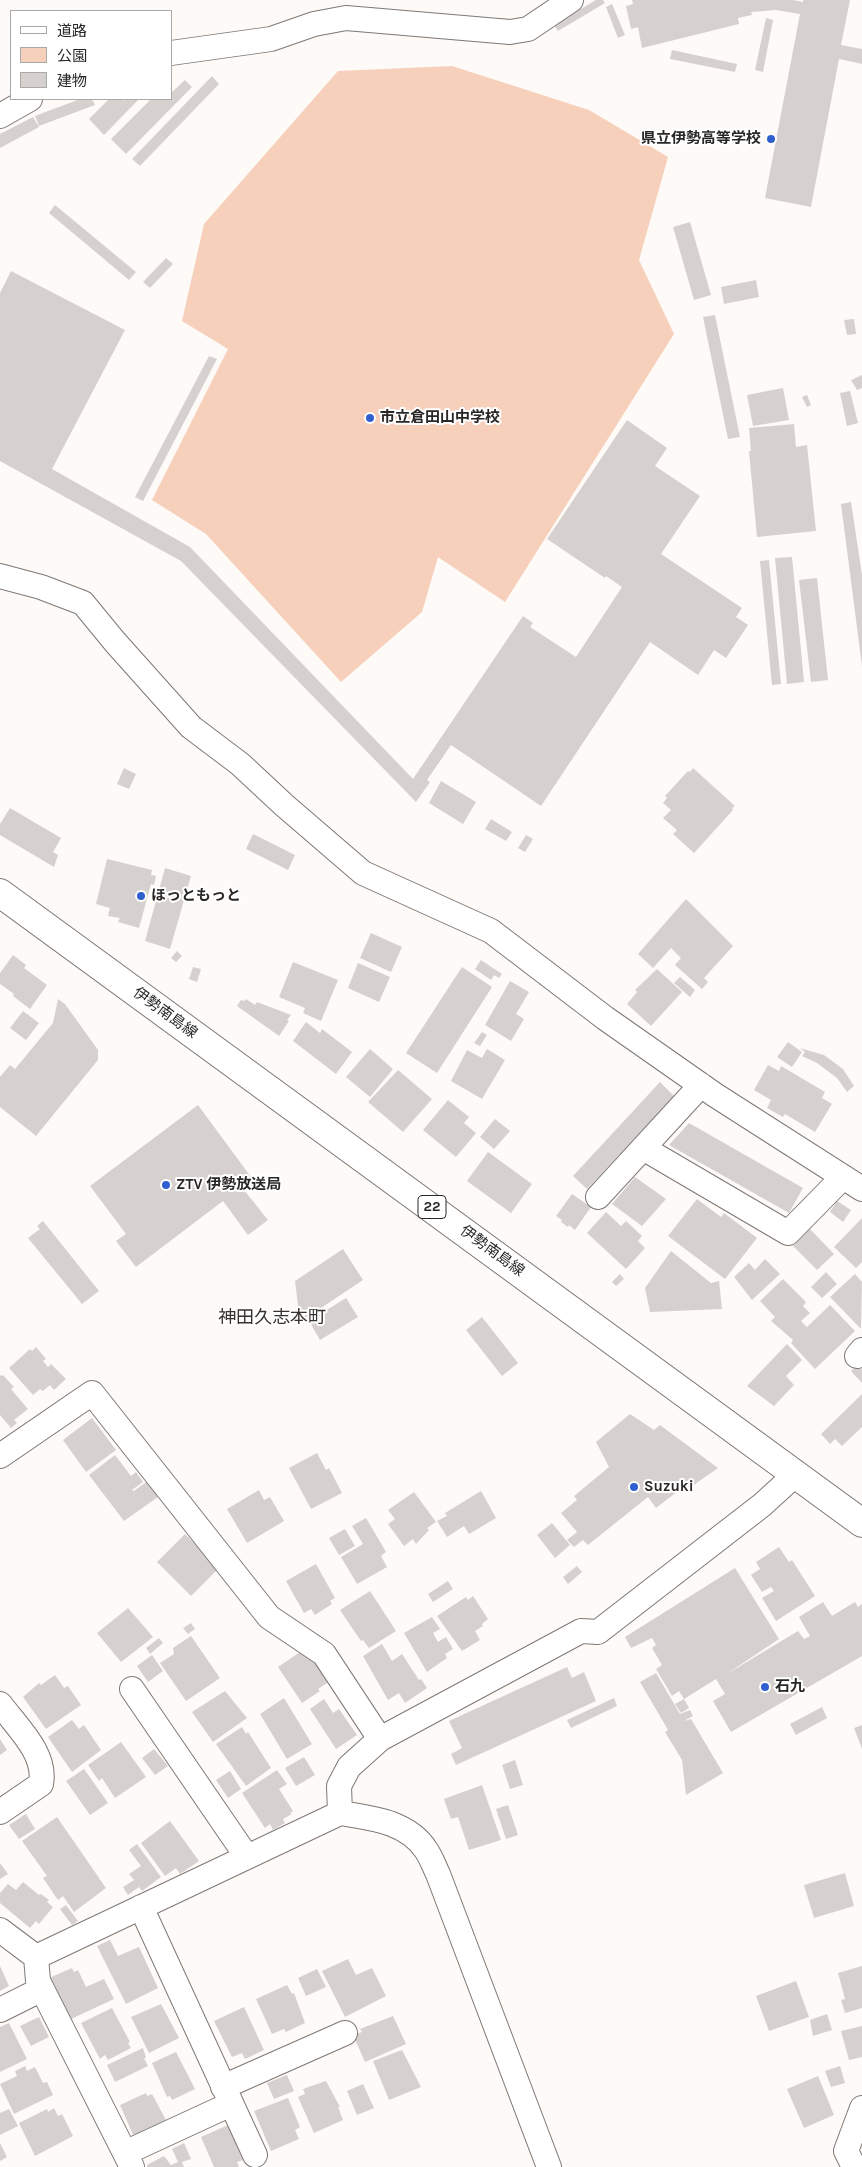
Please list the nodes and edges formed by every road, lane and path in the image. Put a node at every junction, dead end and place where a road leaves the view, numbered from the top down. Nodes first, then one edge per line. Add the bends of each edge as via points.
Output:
1 (571, 0) edge
2 (172, 52) edge
3 (28, 100) edge
4 (0, 116) edge
5 (0, 576) edge
6 (3, 901) edge
7 (701, 1085) junction
8 (643, 1148) junction
9 (852, 1183) edge
10 (598, 1197) dead end
11 (0, 1456) edge
12 (796, 1474) junction
13 (860, 1518) edge
14 (132, 1689) dead end
15 (0, 1704) edge
16 (380, 1739) junction
17 (0, 1812) edge
18 (340, 1813) junction
19 (247, 1857) junction
20 (141, 1907) junction
21 (0, 1930) edge
22 (36, 1957) junction
23 (42, 1989) junction
24 (0, 2010) edge
25 (345, 2033) dead end
26 (227, 2096) junction
27 (862, 2108) edge
28 (254, 2155) dead end
29 (129, 2160) edge
30 (549, 2167) edge
31 (854, 2167) edge

1 - 2 street via 528,29 510,32 346,18 314,24 272,39
3 - 4 street
5 - 7 street via 83,603 191,727 240,764 363,873 491,932
6 - 12 main road, 伊勢南島線 / 22
7 - 8 street
7 - 9 street
8 - 9 street via 788,1233
8 - 10 street
11 - 16 street via 92,1393 268,1616 324,1654
12 - 13 main road, 伊勢南島線 / 22
12 - 16 street via 762,1505 598,1632 581,1632
14 - 19 street
15 - 17 street via 36,1753 43,1773 41,1784
16 - 18 street via 349,1767 340,1786
18 - 19 street
18 - 30 street via 397,1825 426,1849
19 - 20 street
20 - 22 street
20 - 26 street
21 - 22 street
22 - 23 street
23 - 24 street
23 - 29 street
25 - 26 street
26 - 28 street
26 - 29 street
27 - 31 street via 846,2151

